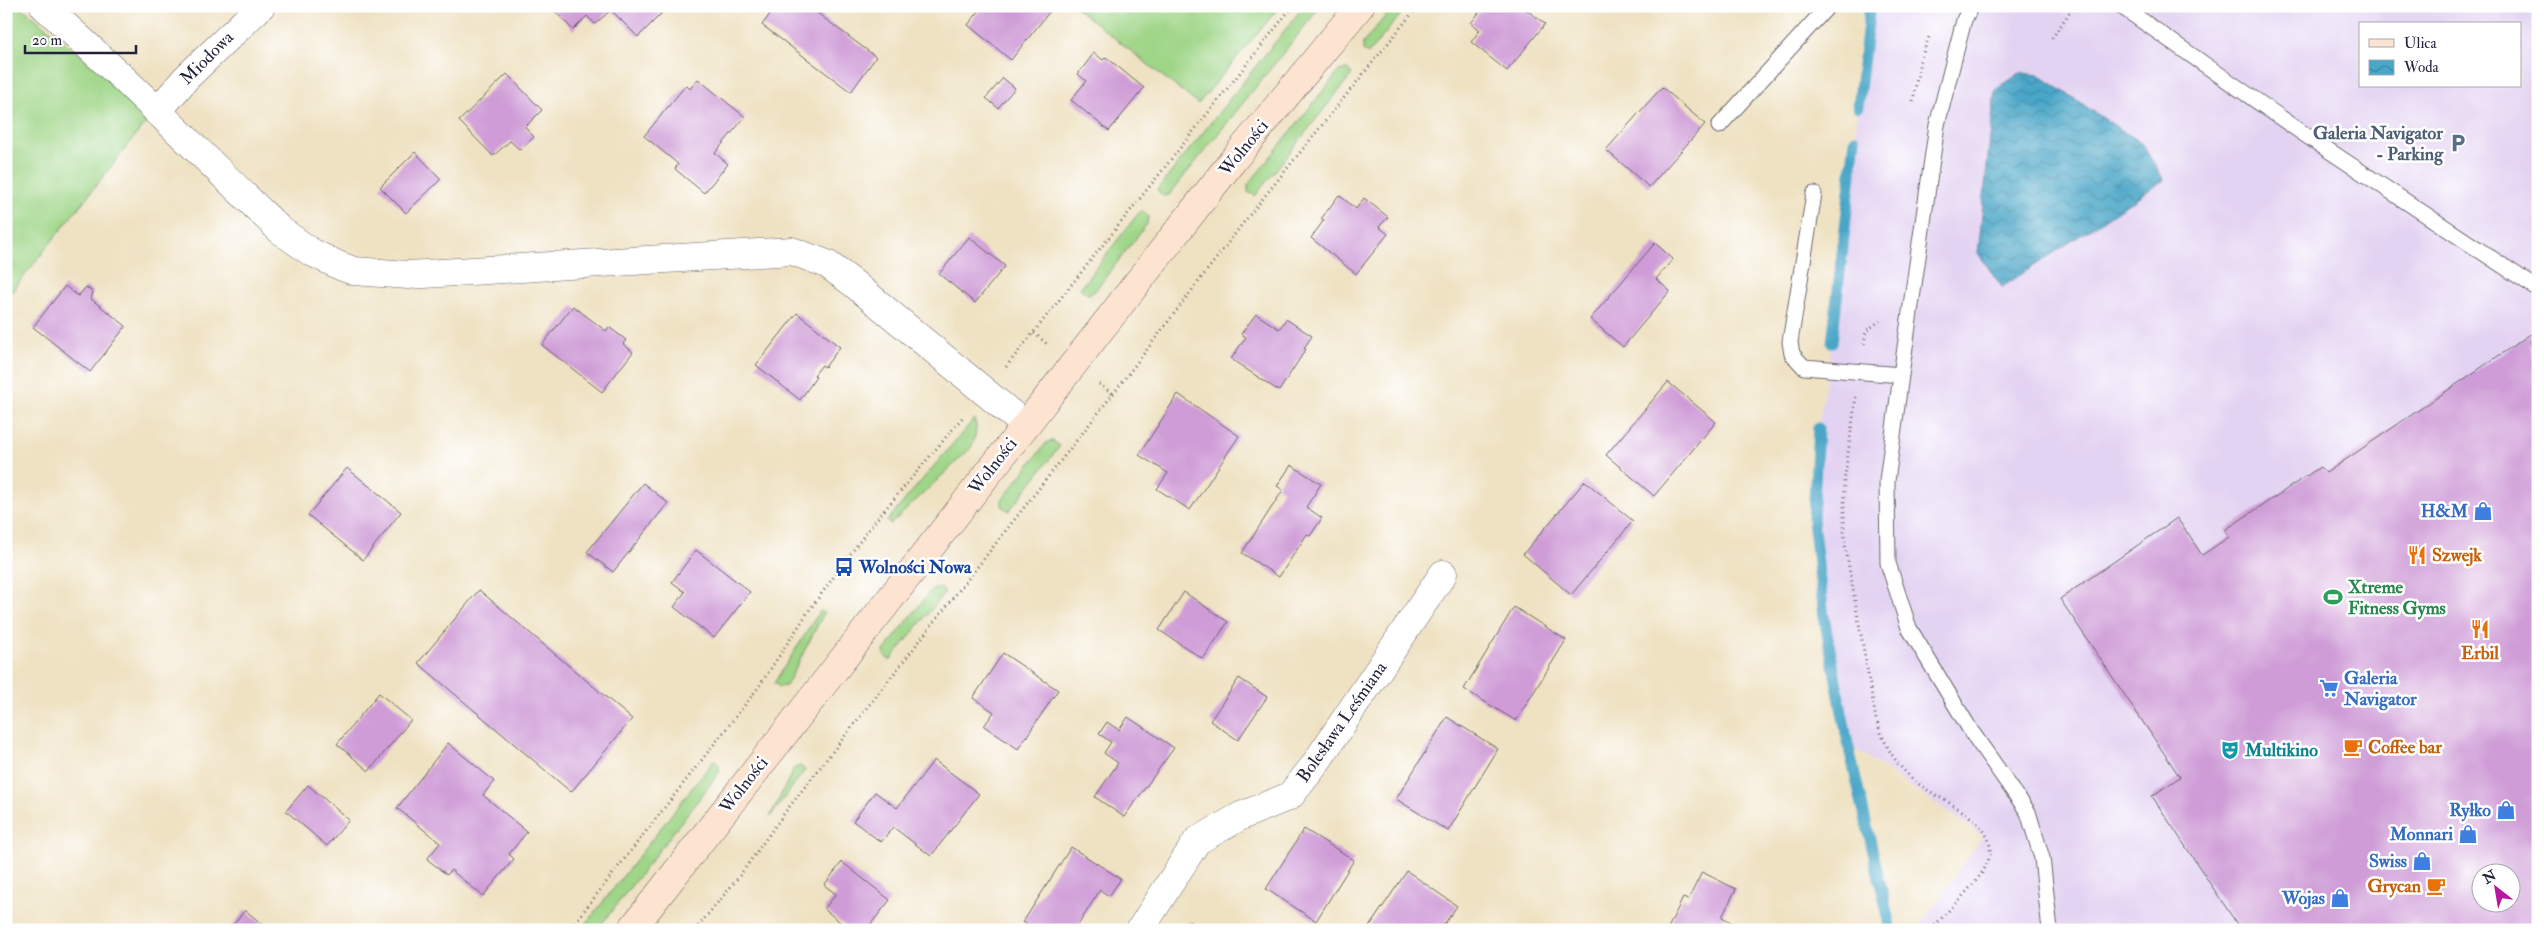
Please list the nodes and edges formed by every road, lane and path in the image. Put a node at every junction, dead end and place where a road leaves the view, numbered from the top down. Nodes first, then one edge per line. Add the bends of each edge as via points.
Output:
1 (44, 6) edge
2 (261, 6) edge
3 (1294, 6) edge
4 (1360, 6) edge
5 (1418, 6) edge
6 (1828, 6) edge
7 (1971, 6) edge
8 (2074, 6) edge
9 (2121, 6) edge
10 (2052, 38) dead end
11 (157, 112) junction
12 (1719, 126) dead end
13 (1814, 194) dead end
14 (2538, 289) edge
15 (1034, 334) junction
16 (1053, 348) dead end
17 (1901, 375) junction
18 (1093, 378) dead end
19 (986, 391) junction
20 (1113, 394) junction
21 (1025, 425) junction
22 (1443, 574) dead end
23 (569, 930) edge
24 (631, 930) edge
25 (694, 930) edge
26 (1140, 930) edge
27 (2050, 930) edge

1 - 11 street
2 - 11 street, Miodowa via 186,78
3 - 15 path via 1243,66
4 - 21 main road, Wolności via 1234,158
5 - 20 path via 1244,222
6 - 12 lane
7 - 17 lane via 1964,20 1937,125
8 - 10 path
9 - 14 lane via 2281,119
11 - 19 street via 280,230 311,252 354,271 408,275 792,251 827,264 853,282
13 - 17 lane via 1790,342 1792,354 1804,367
15 - 16 path
15 - 19 path
17 - 27 lane via 1886,481 1888,563 1909,628 1971,731 2028,812 2042,858
18 - 20 path
19 - 21 street
19 - 23 path via 871,526 758,688
20 - 25 path via 786,811 738,878
21 - 24 main road, Wolności
22 - 26 street, Bolesława Leśmiana via 1290,796 1241,816 1197,841

